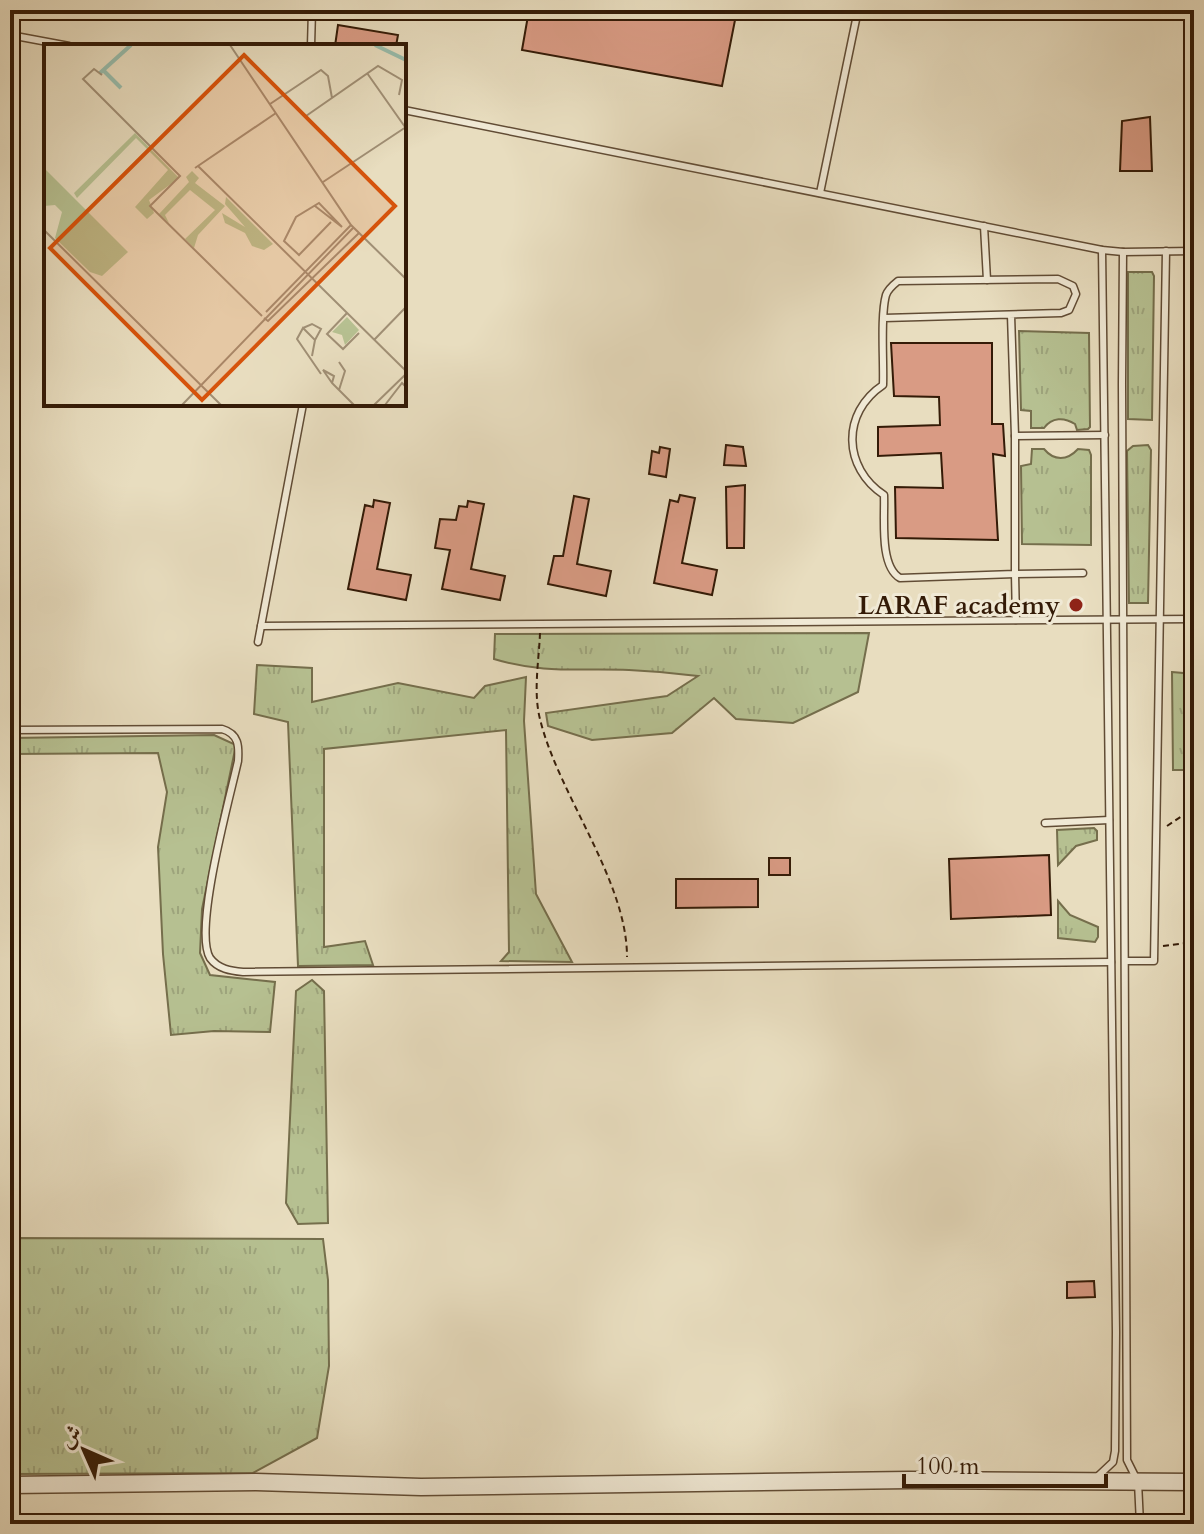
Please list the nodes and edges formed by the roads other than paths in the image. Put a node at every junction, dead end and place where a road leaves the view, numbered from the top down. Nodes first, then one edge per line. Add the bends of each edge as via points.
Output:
1 (312, 10) edge
2 (858, 10) edge
3 (10, 35) edge
4 (58, 44) edge
5 (311, 44) edge
6 (406, 110) edge
7 (820, 193) junction
8 (984, 226) junction
9 (1102, 250) junction
10 (1166, 251) junction
11 (1194, 251) edge
12 (1123, 252) junction
13 (987, 280) junction
14 (1011, 315) junction
15 (884, 318) junction
16 (303, 406) edge
17 (1105, 435) junction
18 (1015, 436) junction
19 (1083, 573) dead end
20 (1015, 574) junction
21 (1160, 619) junction
22 (1194, 619) edge
23 (1016, 620) junction
24 (1125, 620) junction
25 (1107, 621) junction
26 (261, 626) junction
27 (258, 642) dead end
28 (10, 730) edge
29 (1109, 820) junction
30 (1045, 823) dead end
31 (1126, 961) junction
32 (1111, 962) junction
33 (1138, 1482) junction
34 (1194, 1482) edge
35 (1086, 1483) junction
36 (10, 1485) edge
37 (1140, 1524) edge

1 - 5 lane
2 - 7 lane
3 - 4 lane
6 - 7 lane
7 - 8 lane
8 - 9 lane
8 - 13 lane
9 - 12 lane
9 - 17 lane
10 - 11 lane
10 - 12 lane
10 - 21 lane
12 - 24 lane
13 - 14 lane via 1058,279 1073,286 1076,294 1069,310
13 - 15 lane via 898,281 887,292
14 - 15 lane
14 - 18 lane
15 - 20 lane via 883,385 857,414 851,437 862,475 884,495 889,568 900,578
16 - 26 lane
17 - 18 lane
17 - 25 lane
18 - 20 lane
19 - 20 lane
20 - 23 lane
21 - 22 lane
21 - 24 lane
21 - 31 lane via 1154,961
23 - 25 lane
23 - 26 lane
24 - 25 lane
24 - 31 lane
25 - 29 lane
26 - 27 lane
28 - 32 lane via 222,729 235,737 238,761 208,903 206,940 208,955 228,970
29 - 30 lane
29 - 32 lane
31 - 33 lane via 1127,1460
32 - 35 lane via 1115,1451 1109,1468
33 - 34 street
33 - 35 street
33 - 37 lane
35 - 36 street

